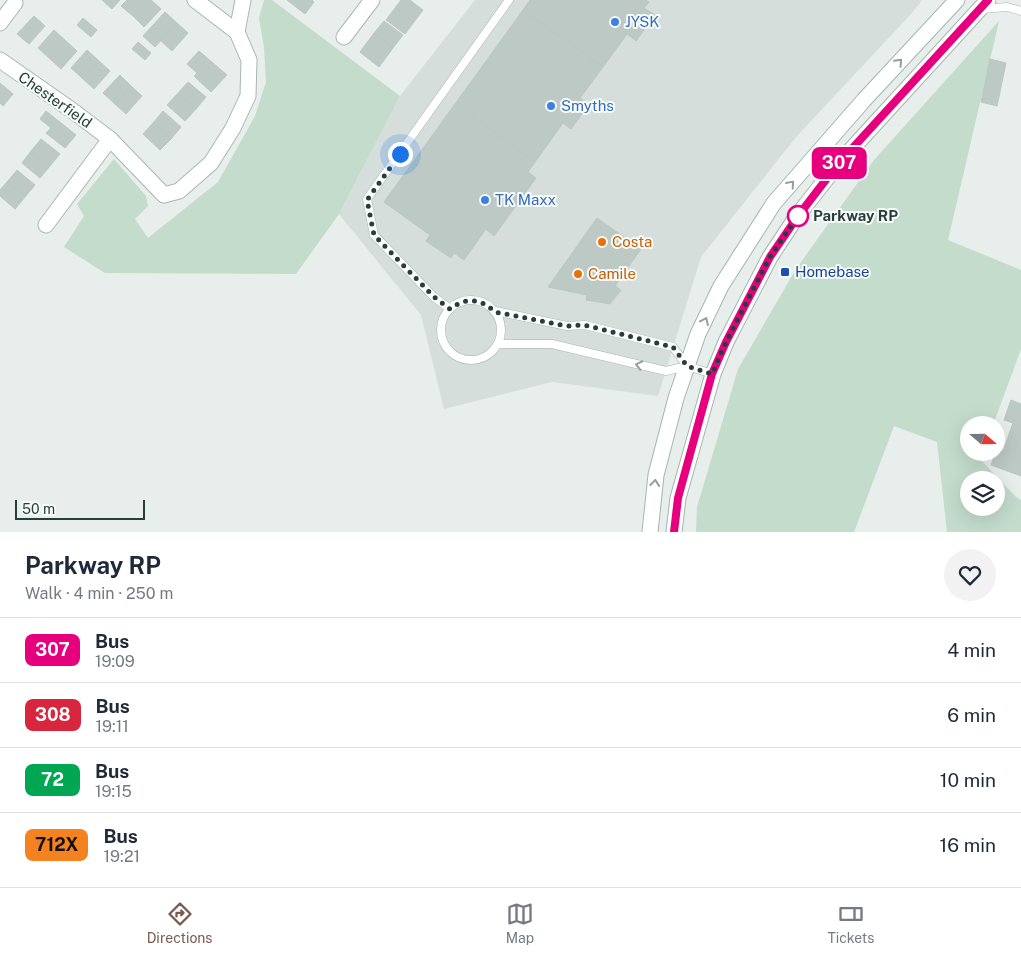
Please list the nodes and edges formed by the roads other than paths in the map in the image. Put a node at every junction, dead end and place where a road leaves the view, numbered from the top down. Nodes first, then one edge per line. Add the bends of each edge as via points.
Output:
1 (195, 0) edge
2 (243, 0) edge
3 (372, 0) edge
4 (509, 0) edge
5 (957, 0) edge
6 (15, 4) dead end
7 (984, 4) edge
8 (1021, 11) edge
9 (0, 23) edge
10 (237, 32) junction
11 (344, 37) dead end
12 (0, 60) edge
13 (110, 140) junction
14 (46, 225) dead end
15 (450, 309) junction
16 (495, 312) junction
17 (498, 344) junction
18 (687, 366) junction
19 (712, 374) junction
20 (650, 532) edge
21 (674, 532) edge

1 - 10 main road
2 - 10 main road
3 - 11 main road
4 - 15 lane via 367,200 374,235 434,297
18 -> 5 main road via 721,286 774,203
6 - 9 main road
7 - 8 lane
7 - 19 main road via 838,164 798,216 770,257
10 - 13 main road, Chesterfield via 248,60 248,96 212,164 179,191 164,195
12 - 13 main road, Chesterfield
13 - 14 main road
15 - 16 lane via 468,300 478,301
15 - 17 lane via 443,320 441,333 445,345 454,355 466,360 479,359 490,354
16 - 17 lane via 502,331
16 - 18 lane via 567,326 584,325 673,347
18 -> 17 lane via 666,371 552,344
18 - 19 lane
20 -> 18 main road via 656,475
19 - 21 main road via 678,498

